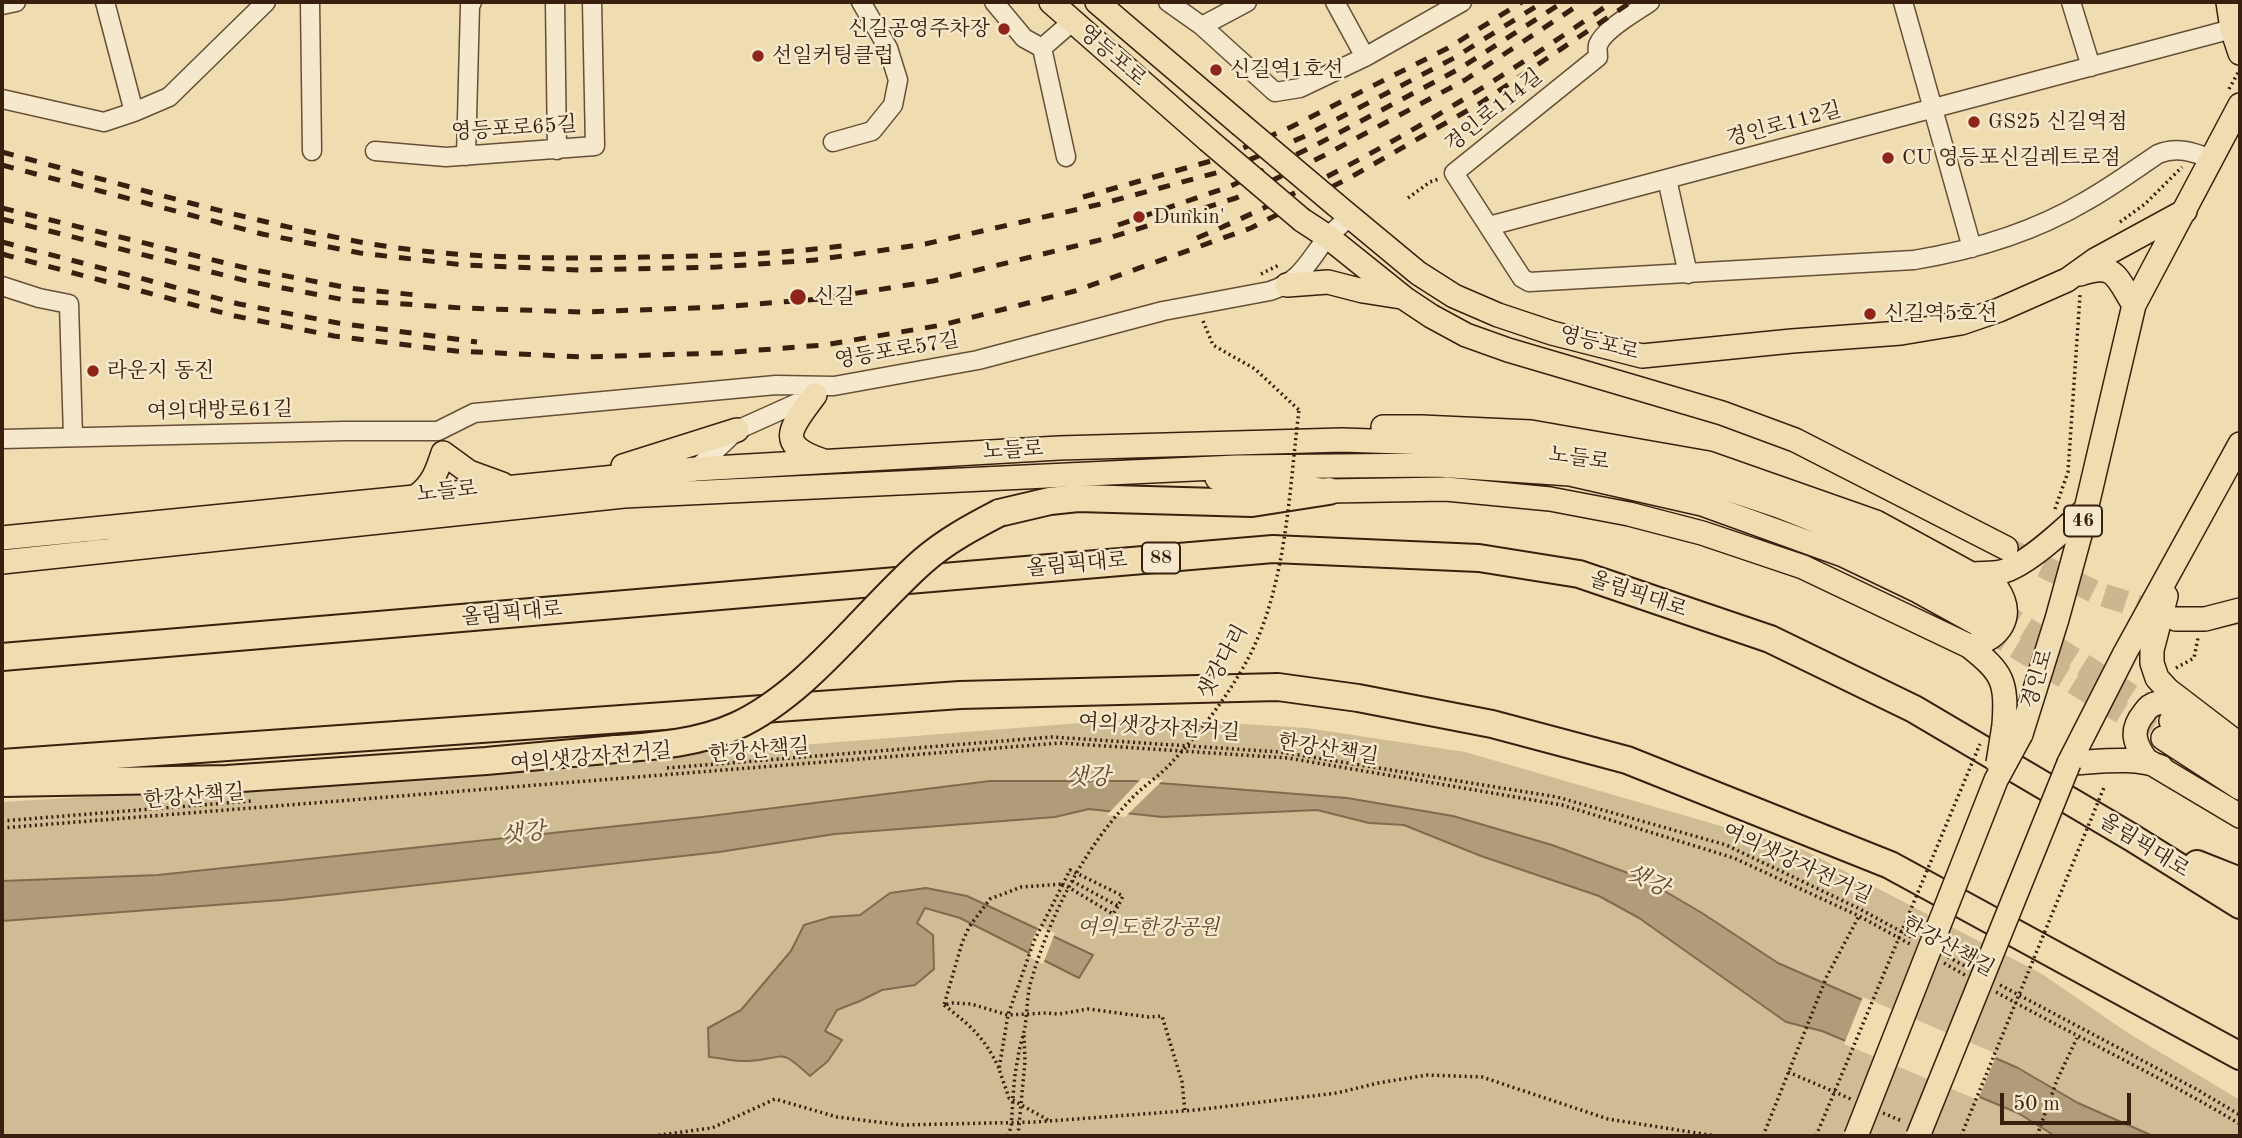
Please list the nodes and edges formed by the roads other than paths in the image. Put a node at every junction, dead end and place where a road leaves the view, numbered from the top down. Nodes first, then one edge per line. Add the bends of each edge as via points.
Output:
1 (16, 2) edge
2 (106, 2) edge
3 (266, 2) edge
4 (310, 2) edge
5 (472, 2) edge
6 (555, 2) edge
7 (592, 2) edge
8 (861, 2) edge
9 (995, 2) edge
10 (1051, 2) edge
11 (1097, 2) edge
12 (1168, 2) edge
13 (1247, 2) edge
14 (1335, 2) edge
15 (1462, 2) edge
16 (1650, 2) edge
17 (1903, 2) edge
18 (2071, 2) edge
19 (2228, 2) edge
20 (2, 5) edge
21 (1073, 22) junction
22 (1202, 26) junction
23 (2232, 29) junction
24 (1042, 48) junction
25 (2240, 53) edge
26 (1365, 57) junction
27 (2091, 67) junction
28 (2, 99) edge
29 (2234, 99) edge
30 (1933, 109) junction
31 (134, 112) junction
32 (833, 142) dead end
33 (557, 150) junction
34 (312, 151) dead end
35 (375, 151) dead end
36 (2204, 155) junction
37 (466, 156) junction
38 (1066, 157) dead end
39 (1667, 179) junction
40 (1343, 210) junction
41 (2185, 211) junction
42 (1489, 226) junction
43 (1328, 237) junction
44 (1972, 248) junction
45 (1688, 274) junction
46 (1284, 275) junction
47 (2076, 285) junction
48 (2, 286) edge
49 (1404, 298) junction
50 (2134, 305) junction
51 (1642, 356) junction
52 (1544, 360) junction
53 (824, 391) junction
54 (737, 429) junction
55 (73, 438) junction
56 (2, 439) edge
57 (441, 442) junction
58 (2240, 444) edge
59 (1059, 448) junction
60 (828, 462) junction
61 (696, 469) junction
62 (1161, 472) junction
63 (566, 481) junction
64 (508, 486) junction
65 (1329, 491) junction
66 (673, 493) junction
67 (417, 496) junction
68 (2085, 510) junction
69 (2, 538) edge
70 (2006, 548) tunnel mouth
71 (2, 562) edge
72 (2174, 566) junction
73 (1973, 574) junction
74 (2240, 610) edge
75 (2176, 619) tunnel mouth
76 (1969, 646) junction
77 (2, 657) edge
78 (2174, 721) junction
79 (2012, 730) junction
80 (2240, 745) edge
81 (2069, 762) junction
82 (2, 763) edge
83 (2161, 767) junction
84 (2240, 767) edge
85 (2, 783) edge
86 (2240, 788) edge
87 (2240, 816) edge
88 (2131, 837) junction
89 (2240, 881) edge
90 (2240, 905) edge
91 (2235, 1056) edge
92 (1856, 1136) edge
93 (1918, 1136) edge

1 - 20 street
2 - 31 street
3 - 31 street via 169,97
4 - 34 street
5 - 37 street
6 - 33 street
7 - 33 street, 영등포로65길 via 595,146
8 - 32 street via 888,48 898,80 893,105 872,131
9 - 24 street via 1024,38
10 - 21 main road, 영등포로
11 - 40 main road, 영등포로, bridge
12 - 22 street
13 - 22 street
14 - 26 street
15 - 26 street
16 - 42 street, 경인로114길 via 1604,37 1598,57 1454,173
17 - 30 street
18 - 27 street
19 - 23 main road
21 - 24 street
21 - 43 main road, 영등포로, bridge via 1301,220
22 - 26 street via 1275,92 1300,88
23 - 25 main road
23 - 27 street, 경인로112길
24 - 38 street
27 - 30 street, 경인로112길
28 - 31 street via 104,122
29 - 36 main road, 경인로
30 - 39 street, 경인로112길
30 - 44 street
33 - 37 street, 영등포로65길
35 - 37 street, 영등포로65길
36 - 41 main road, 경인로
36 - 44 street, 경인로114길 via 2169,149 2158,153 2084,202
39 - 42 street, 경인로112길
39 - 45 street
40 - 43 street
40 - 51 main road, 영등포로 via 1418,273 1454,296 1498,316
41 - 47 main road, 영등포로 via 2095,260
41 - 50 main road, 경인로 / 46
42 - 45 street, 경인로114길 via 1522,278 1530,282
43 - 46 street via 1305,268
43 - 49 main road, 영등포로
44 - 45 street, 경인로114길 via 1914,260
46 - 49 main road
46 - 53 street, 영등포로57길 via 1270,291 1163,311 978,360
47 - 50 main road via 2099,268 2110,271
47 - 51 main road, 영등포로 via 1961,323 1901,333
48 - 55 street via 69,304
49 - 52 main road, 영등포로 via 1466,335
50 - 68 main road, 경인로 / 46
51 - 52 main road
52 - 70 main road, 영등포로 via 1722,413 1795,440
53 - 54 street
53 - 57 street, 영등포로57길 via 776,385 474,413
53 - 60 main road via 795,422 791,434 802,454
54 - 61 street
54 - 63 main road
55 - 56 street, 여의대방로61길
55 - 57 street, 여의대방로61길 via 344,431
57 - 64 main road via 457,465
57 - 67 main road via 436,475
58 - 72 main road
59 - 60 main road, 노들로
59 - 62 main road, 노들로 via 1342,440 1586,458 1707,482 1779,506 1930,573 1992,619 1843,555 1702,504 1570,474 1423,465
59 - 73 main road via 1269,428 1531,432 1708,463 1876,522
60 - 61 main road, 노들로
61 - 63 main road, 노들로
61 - 66 street
62 - 65 main road
62 - 66 main road, 노들로
63 - 64 main road, 노들로
64 - 67 main road, 노들로
65 - 76 main road via 1446,489 1550,499 1629,514 1803,567
65 - 85 highway, bridge via 1252,503 1078,498 999,513 956,535 923,561 784,696 736,726 693,739 486,761 227,779
66 - 71 main road, 노들로
67 - 69 main road, 노들로
68 - 73 main road via 2023,561 2002,572
68 - 79 main road, 경인로 / 46 via 2057,619
72 - 78 main road via 2152,663
72 - 81 main road
73 - 76 main road via 1997,588 2005,601 2003,622 1993,637
74 - 75 main road
76 - 79 main road via 1990,663 2003,682
77 - 88 highway, 올림픽대로 / 88 via 1273,549 1479,558 1580,575 1770,639 1914,709
78 - 80 main road
78 - 83 main road via 2167,702 2147,708 2137,722 2138,748 2146,760
78 - 84 main road
78 - 86 main road
79 - 92 main road, 경인로 / 46, bridge
81 - 83 main road via 2151,762
81 - 93 main road, bridge
82 - 91 highway via 960,695 1278,687 1492,724 1627,760 1890,865
83 - 87 main road
88 - 89 highway
88 - 90 highway, 올림픽대로 / 88

